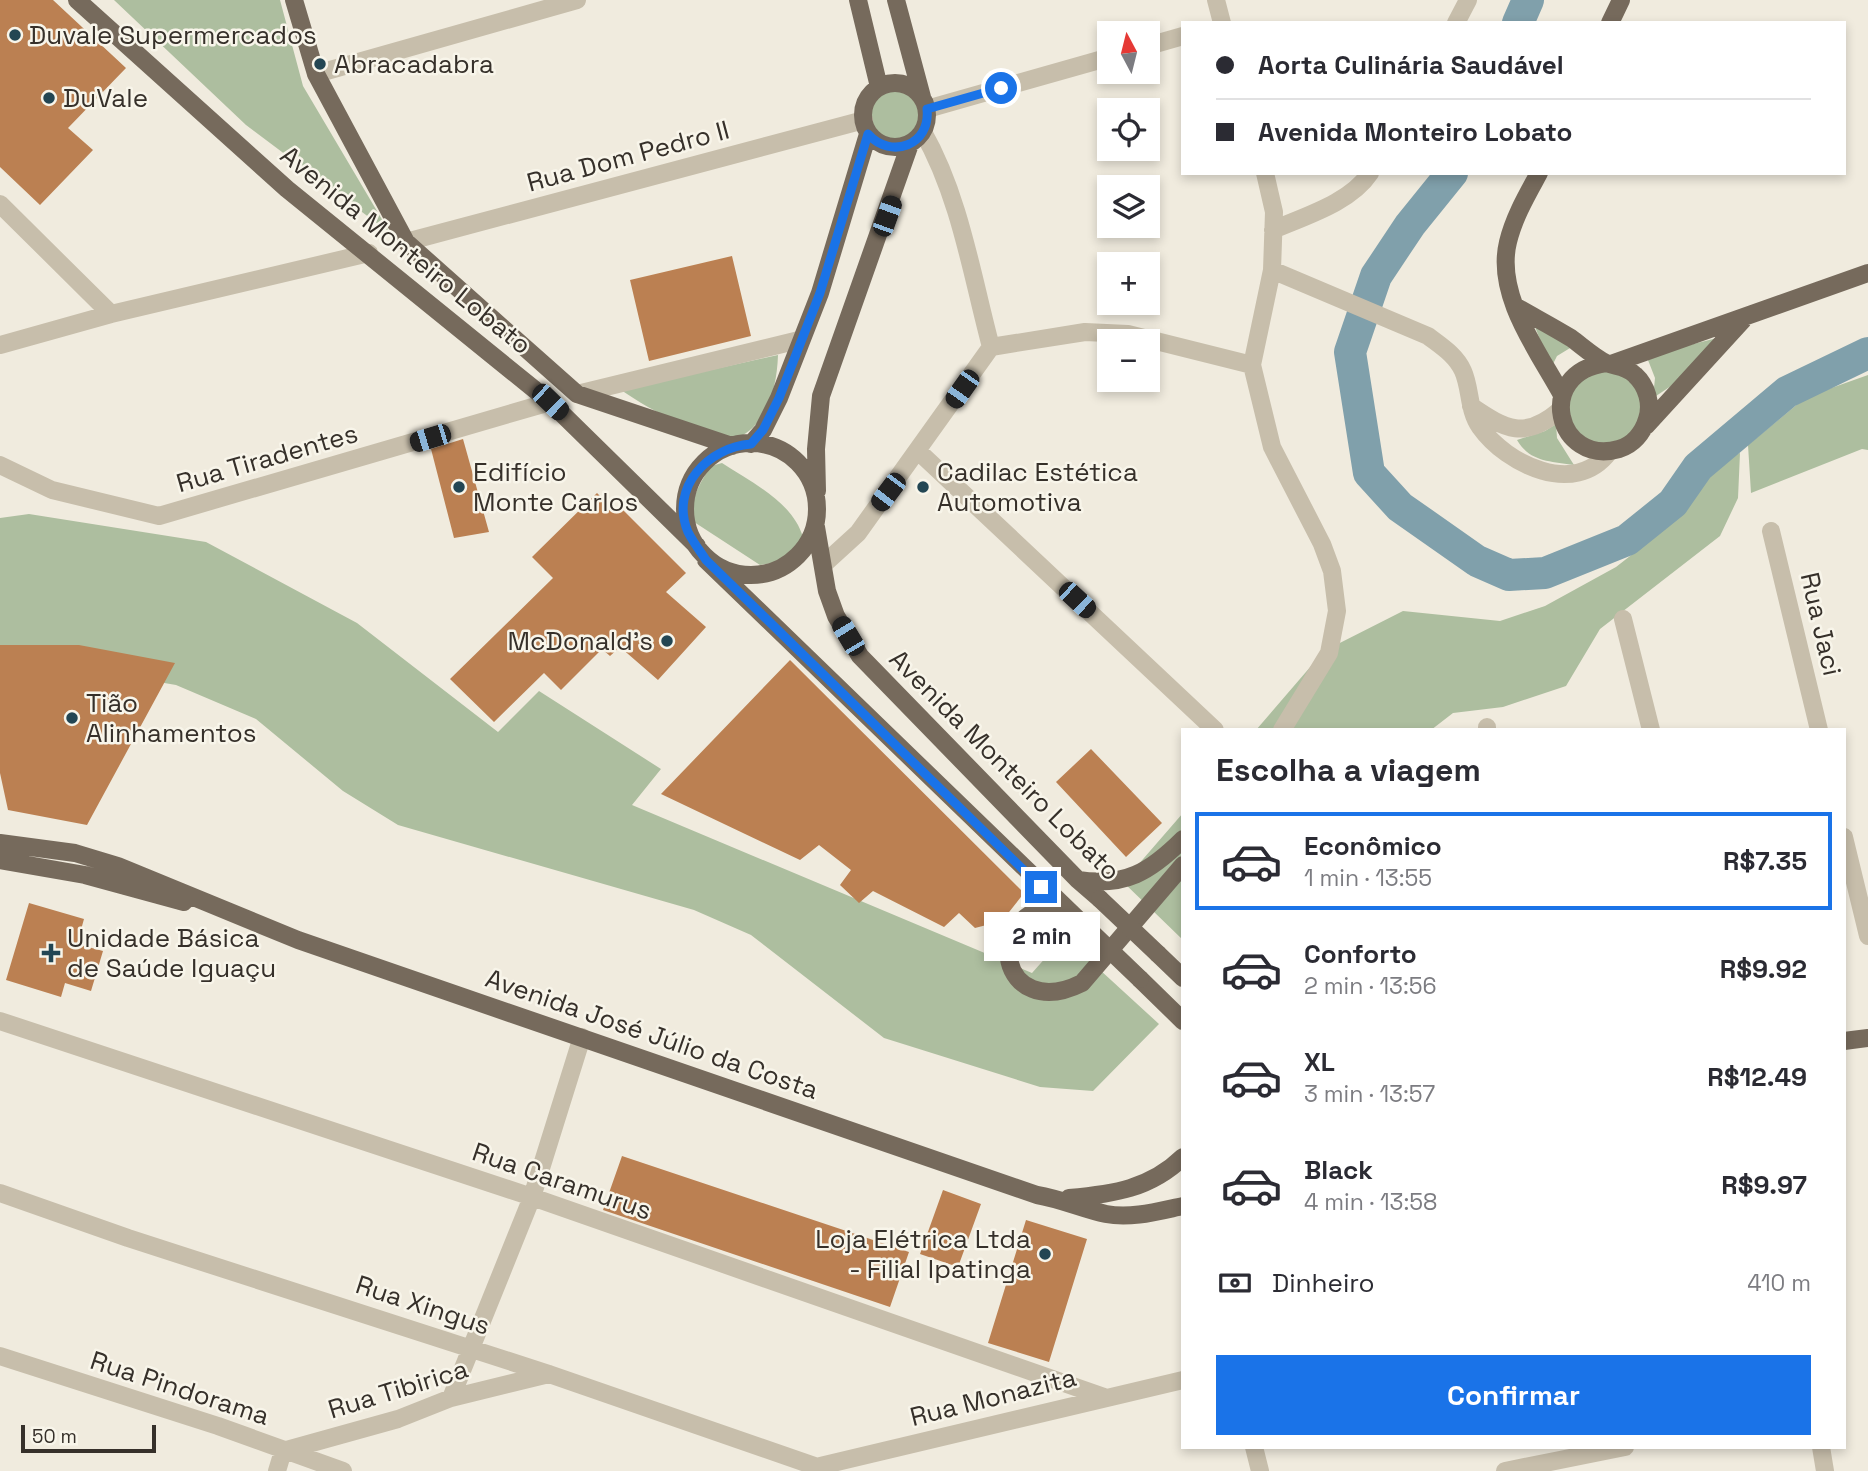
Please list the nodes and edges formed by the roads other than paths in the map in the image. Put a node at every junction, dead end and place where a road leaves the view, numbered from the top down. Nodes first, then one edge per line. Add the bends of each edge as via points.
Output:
1 (77, 0) edge
2 (295, 0) edge
3 (577, 0) edge
4 (858, 0) edge
5 (896, 0) edge
6 (1216, 0) edge
7 (1468, 0) edge
8 (1621, 0) edge
9 (1221, 21) edge
10 (1457, 21) edge
11 (1611, 21) edge
12 (1181, 37) edge
13 (1160, 43) edge
14 (1097, 60) edge
15 (316, 74) junction
16 (879, 87) junction
17 (925, 103) junction
18 (866, 127) junction
19 (917, 138) junction
20 (1265, 175) edge
21 (1368, 175) edge
22 (1538, 175) edge
23 (0, 204) edge
24 (1273, 230) junction
25 (406, 242) junction
26 (369, 253) junction
27 (1272, 270) junction
28 (1868, 273) edge
29 (1515, 306) junction
30 (111, 314) junction
31 (1745, 318) junction
32 (799, 340) junction
33 (0, 345) edge
34 (991, 347) junction
35 (1609, 363) junction
36 (1252, 365) junction
37 (577, 394) junction
38 (550, 402) junction
39 (1561, 403) junction
40 (1470, 406) junction
41 (1644, 428) junction
42 (751, 444) junction
43 (732, 446) junction
44 (918, 452) junction
45 (1609, 452) junction
46 (0, 465) edge
47 (818, 505) junction
48 (816, 527) junction
49 (1772, 531) dead end
50 (702, 553) junction
51 (824, 564) junction
52 (1623, 619) dead end
53 (1213, 728) edge
54 (1283, 728) edge
55 (1650, 728) edge
56 (1819, 728) edge
57 (1181, 841) edge
58 (0, 843) edge
59 (1846, 845) edge
60 (0, 860) edge
61 (1181, 867) edge
62 (1078, 880) junction
63 (1060, 906) junction
64 (227, 910) junction
65 (1868, 936) edge
66 (1181, 976) edge
67 (1178, 1015) edge
68 (0, 1021) edge
69 (582, 1037) junction
70 (1868, 1038) edge
71 (1846, 1041) edge
72 (1181, 1158) edge
73 (0, 1193) edge
74 (532, 1197) junction
75 (1062, 1199) junction
76 (1181, 1206) edge
77 (471, 1348) junction
78 (0, 1356) edge
79 (549, 1374) junction
80 (1181, 1380) edge
81 (1104, 1397) junction
82 (451, 1398) junction
83 (1254, 1449) edge
84 (1615, 1449) edge
85 (1821, 1449) edge
86 (284, 1451) junction
87 (823, 1469) edge
88 (277, 1471) edge
89 (343, 1471) edge
90 (1260, 1471) edge
91 (1505, 1471) edge
92 (1825, 1471) edge

1 - 26 main road, Avenida Monteiro Lobato via 287,188
2 - 15 main road
3 - 15 street
4 - 16 main road
5 - 17 main road
6 - 9 street
7 - 10 street
8 - 11 main road
12 - 13 street
14 - 17 street
15 - 25 main road
16 - 17 main road via 907,85
16 - 18 main road via 865,103
17 - 19 main road
18 - 19 main road via 874,141 892,148
18 - 25 street, Rua Dom Pedro II
18 - 32 main road via 820,293
19 - 34 street via 939,160
19 - 47 main road via 821,396
20 - 24 street
21 - 24 street via 1326,208
22 - 29 main road via 1507,244 1507,272
23 - 30 street
24 - 27 street
25 - 37 main road, Avenida Monteiro Lobato
26 - 30 street
26 - 38 main road, Avenida Monteiro Lobato
27 - 36 street
27 - 40 street via 1428,337 1449,352 1462,370
28 - 31 main road
29 - 35 main road
29 - 39 main road
30 - 33 street
31 - 35 main road
31 - 41 main road
32 - 37 street
32 - 42 main road via 779,398
34 - 36 street via 1085,332 1128,334
34 - 44 street
35 - 39 main road via 1578,372 1568,382
35 - 41 main road via 1634,373 1644,385 1649,414
36 - 54 street via 1272,447 1322,544 1336,590 1329,653
37 - 43 main road, Avenida Monteiro Lobato
38 - 46 street, Rua Tiradentes via 159,516 52,490
38 - 50 main road, Avenida Monteiro Lobato
39 - 40 street via 1539,426 1516,430
39 - 45 main road via 1566,429 1581,445
40 - 45 street via 1493,444 1525,465 1567,475 1588,470
41 - 45 main road via 1635,440
42 - 43 main road
42 - 47 main road via 789,455 809,477
43 - 50 main road via 702,465 685,496 688,531
44 - 51 street via 858,533
44 - 53 street
47 - 48 main road
48 - 50 main road via 792,562 773,572 752,576 720,568
48 - 51 main road, Avenida Monteiro Lobato
49 - 56 street, Rua Jaci
50 - 63 main road, Avenida Monteiro Lobato
51 - 62 main road, Avenida Monteiro Lobato via 836,616 860,656
52 - 55 street
57 - 62 main road via 1136,876 1102,884
58 - 64 main road, Avenida José Júlio da Costa via 96,859
59 - 65 street
60 - 64 main road, Avenida José Júlio da Costa
61 - 63 main road via 1082,983 1047,994 1031,990 1012,972 1009,936 1031,913
62 - 66 main road, Avenida Monteiro Lobato, bridge
63 - 67 main road, Avenida Monteiro Lobato, bridge
64 - 69 main road, Avenida José Júlio da Costa via 298,940
68 - 74 street, Rua Caramurus
69 - 74 street
69 - 75 main road, Avenida José Júlio da Costa via 1037,1195
70 - 71 main road
72 - 75 main road, Avenida José Júlio da Costa via 1147,1184 1114,1194
73 - 77 street, Rua Xingus
74 - 77 street
74 - 81 street, Rua Caramurus
75 - 76 main road, Avenida José Júlio da Costa via 1107,1214
77 - 79 street, Rua Xingus
77 - 82 street
78 - 86 street, Rua Pindorama
79 - 82 street, Rua Tibirica
79 - 87 street, Rua Xingus
80 - 81 street, Rua Monazita
81 - 87 street, Rua Monazita
82 - 86 street, Rua Tibirica via 398,1419
83 - 90 street
84 - 91 street
85 - 92 street
86 - 88 street
86 - 89 street, Rua Pindorama

